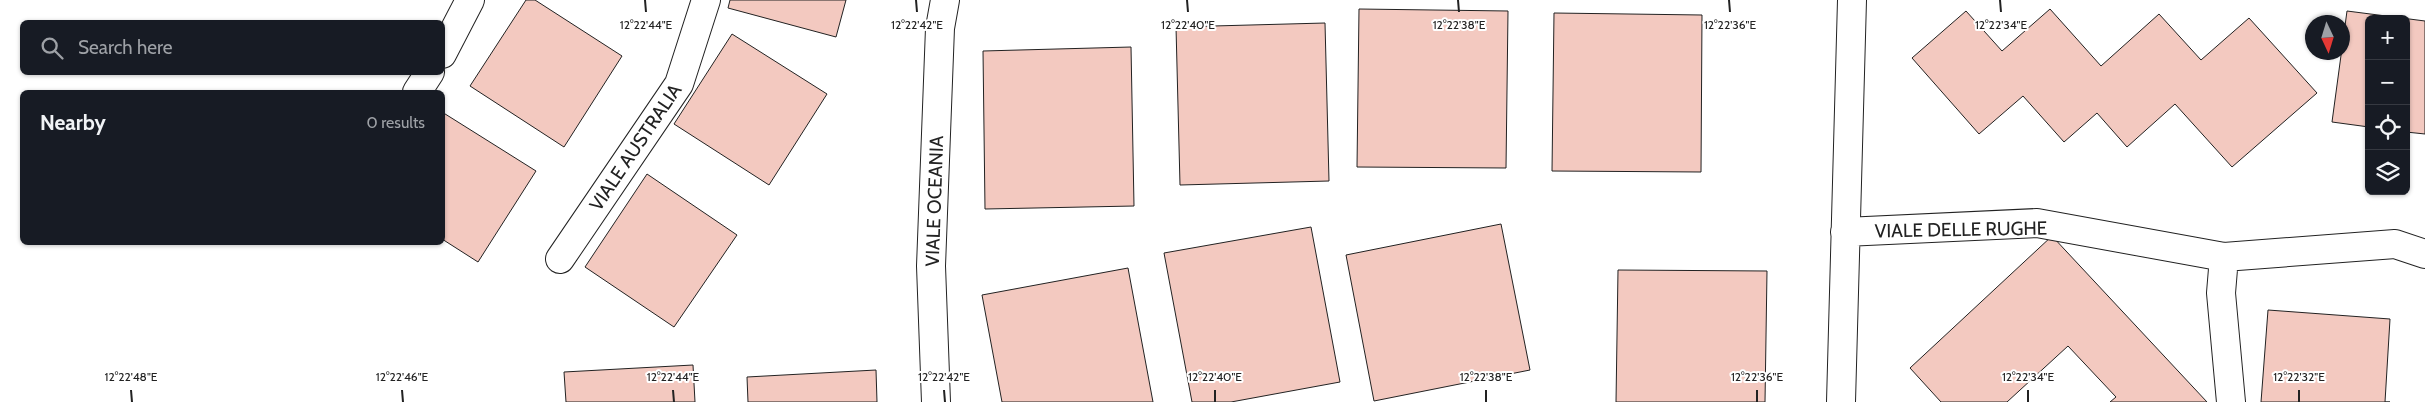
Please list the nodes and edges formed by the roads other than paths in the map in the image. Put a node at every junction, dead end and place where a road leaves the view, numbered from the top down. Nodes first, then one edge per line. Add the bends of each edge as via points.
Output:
1 (470, 0) edge
2 (706, 0) edge
3 (945, 0) edge
4 (1852, 0) edge
5 (445, 48) edge
6 (428, 75) edge
7 (418, 90) edge
8 (1845, 232) junction
9 (2425, 254) edge
10 (2224, 257) junction
11 (560, 260) dead end
12 (936, 402) edge
13 (1841, 402) edge
14 (2231, 402) edge

1 - 5 street
2 - 11 street, VIALE AUSTRALIA via 679,84
3 - 12 street, VIALE OCEANIA via 940,28 931,266
4 - 8 street
6 - 7 street
8 - 10 street, VIALE DELLE RUGHE via 2037,223
8 - 13 street
9 - 10 street, VIALE DELLE RUGHE via 2395,244
10 - 14 street via 2221,293

